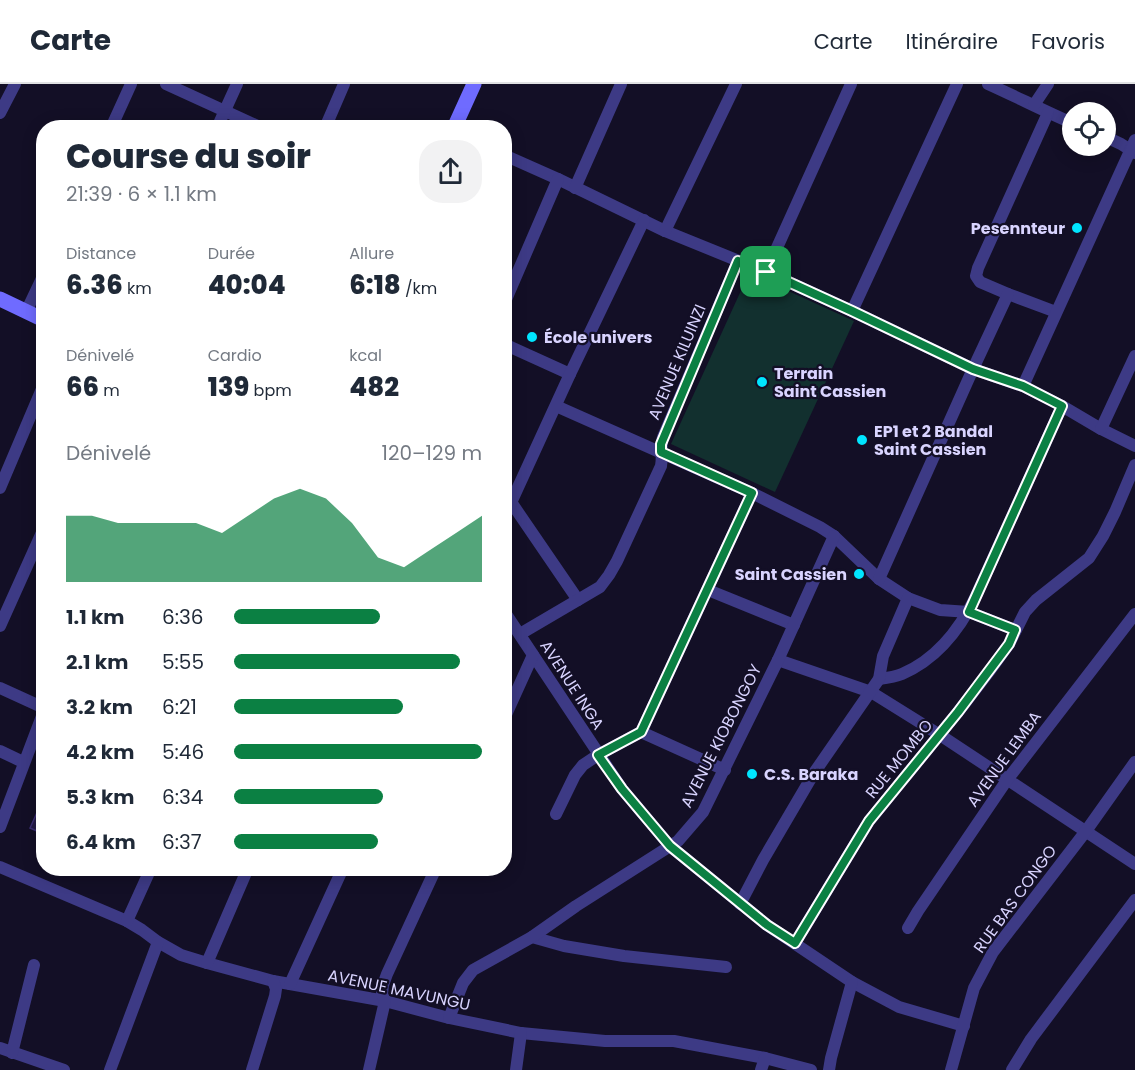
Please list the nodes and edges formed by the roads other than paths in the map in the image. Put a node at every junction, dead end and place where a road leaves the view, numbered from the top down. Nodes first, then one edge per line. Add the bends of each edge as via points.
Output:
1 (15, 84) edge
2 (131, 84) edge
3 (166, 84) edge
4 (237, 84) edge
5 (345, 84) edge
6 (474, 84) edge
7 (621, 84) edge
8 (736, 84) edge
9 (851, 84) edge
10 (957, 84) edge
11 (988, 84) edge
12 (1048, 84) edge
13 (1034, 105) junction
14 (224, 111) junction
15 (0, 113) edge
16 (1048, 113) junction
17 (1062, 119) edge
18 (115, 120) edge
19 (220, 120) edge
20 (244, 120) edge
21 (329, 120) edge
22 (458, 120) edge
23 (1116, 141) edge
24 (1134, 148) edge
25 (512, 159) edge
26 (558, 179) junction
27 (575, 188) junction
28 (644, 220) junction
29 (665, 231) junction
30 (738, 261) junction
31 (766, 272) junction
32 (512, 285) edge
33 (36, 291) edge
34 (1008, 294) junction
35 (0, 299) edge
36 (852, 311) junction
37 (26, 312) junction
38 (1056, 312) junction
39 (36, 316) edge
40 (512, 348) edge
41 (1135, 356) edge
42 (973, 369) junction
43 (570, 374) junction
44 (1023, 386) junction
45 (36, 403) edge
46 (556, 406) junction
47 (1062, 406) junction
48 (1101, 429) junction
49 (1135, 446) edge
50 (661, 452) junction
51 (1135, 465) edge
52 (0, 488) edge
53 (752, 493) junction
54 (512, 500) edge
55 (512, 503) edge
56 (834, 536) junction
57 (36, 546) edge
58 (879, 579) junction
59 (708, 590) junction
60 (908, 598) junction
61 (578, 600) junction
62 (969, 612) junction
63 (1135, 614) edge
64 (512, 622) edge
65 (794, 625) junction
66 (0, 626) edge
67 (1015, 630) junction
68 (520, 634) junction
69 (533, 655) junction
70 (778, 660) junction
71 (879, 679) junction
72 (0, 688) edge
73 (871, 692) junction
74 (512, 701) edge
75 (36, 706) edge
76 (36, 730) edge
77 (641, 732) junction
78 (940, 735) junction
79 (0, 751) edge
80 (598, 755) junction
81 (23, 762) junction
82 (1135, 762) edge
83 (724, 770) junction
84 (1007, 780) junction
85 (556, 814) dead end
86 (0, 827) edge
87 (1086, 831) junction
88 (670, 846) junction
89 (1135, 864) edge
90 (0, 867) edge
91 (147, 876) edge
92 (245, 876) edge
93 (339, 876) edge
94 (432, 876) edge
95 (1135, 900) edge
96 (740, 904) junction
97 (127, 921) junction
98 (908, 928) dead end
99 (532, 937) junction
100 (158, 942) junction
101 (795, 943) junction
102 (207, 963) junction
103 (34, 965) dead end
104 (726, 967) dead end
105 (273, 981) junction
106 (852, 982) junction
107 (290, 984) junction
108 (384, 1001) junction
109 (449, 1018) junction
110 (964, 1026) junction
111 (520, 1033) junction
112 (0, 1048) edge
113 (12, 1053) junction
114 (763, 1064) edge
115 (39, 1066) edge
116 (64, 1070) edge
117 (110, 1070) edge
118 (252, 1070) edge
119 (369, 1070) edge
120 (516, 1070) edge
121 (811, 1070) edge
122 (830, 1070) edge
123 (951, 1070) edge
124 (1012, 1070) edge

1 - 15 street
2 - 18 street
3 - 14 street
4 - 14 street
5 - 21 street
6 - 22 street
7 - 27 street
8 - 29 street
9 - 31 street
10 - 36 street
11 - 13 street
12 - 13 street
13 - 16 street
14 - 19 street
14 - 20 street
16 - 17 street
16 - 34 street via 976,276 980,282
23 - 24 street
24 - 38 street
25 - 26 street
26 - 27 street
26 - 32 street
27 - 28 street
28 - 29 street
28 - 43 street
29 - 30 street
30 - 31 street
30 - 50 street, AVENUE KILUINZI via 663,437
31 - 36 street
33 - 37 street
34 - 38 street
34 - 42 street
35 - 37 street
36 - 42 street
37 - 39 street
38 - 44 street
40 - 43 street
41 - 48 street
42 - 44 street
42 - 58 street
43 - 46 street
44 - 47 street
45 - 52 street
46 - 50 street
46 - 54 street
47 - 48 street
47 - 62 street
48 - 49 street
50 - 53 street
50 - 61 street, AVENUE KILUINZI via 661,466 617,561 600,587
51 - 67 street, RUE MOMBO via 1089,558 1036,600
53 - 56 street
53 - 59 street
55 - 61 street
56 - 58 street
56 - 65 street, AVENUE KIOBONGOY
57 - 66 street
58 - 60 street
59 - 65 street
59 - 77 street
60 - 62 street via 940,610
60 - 71 street via 883,656
61 - 68 street, AVENUE KILUINZI
62 - 67 street
62 - 71 street via 952,636 925,662 900,675
63 - 84 street, AVENUE LEMBA
64 - 68 street, AVENUE INGA
65 - 70 street, AVENUE KIOBONGOY
67 - 78 street, RUE MOMBO via 1009,644
68 - 69 street, AVENUE INGA
69 - 74 street
69 - 80 street, AVENUE INGA
70 - 73 street
70 - 83 street, AVENUE KIOBONGOY
71 - 73 street
72 - 75 street
73 - 78 street
73 - 96 street via 814,773
76 - 81 street
77 - 80 street
77 - 83 street
78 - 84 street
78 - 101 street, RUE MOMBO via 869,821
79 - 81 street
80 - 85 street via 579,770
80 - 88 street, AVENUE INGA
81 - 86 street
82 - 87 street, RUE BAS CONGO
83 - 88 street, AVENUE KIOBONGOY via 703,812
84 - 87 street
84 - 98 street, AVENUE LEMBA
87 - 89 street
87 - 110 street, RUE BAS CONGO via 993,952 974,988
88 - 96 street, AVENUE INGA
88 - 99 street, AVENUE KIOBONGOY
90 - 97 street, AVENUE MAVUNGU
91 - 97 street
92 - 102 street
93 - 107 street
94 - 108 street via 387,974
95 - 124 street
96 - 101 street, AVENUE INGA
97 - 100 street, AVENUE MAVUNGU
99 - 104 street via 624,956
99 - 109 street, AVENUE KIOBONGOY via 473,970 463,983
100 - 102 street, AVENUE MAVUNGU
100 - 117 street
101 - 106 street, AVENUE INGA
102 - 105 street, AVENUE MAVUNGU
103 - 113 street
105 - 107 street, AVENUE MAVUNGU
105 - 118 street via 275,996
106 - 110 street, AVENUE INGA via 899,1007
106 - 122 street
107 - 108 street, AVENUE MAVUNGU
108 - 109 street, AVENUE MAVUNGU
108 - 119 street
109 - 111 street, AVENUE MAVUNGU
110 - 123 street, RUE BAS CONGO
111 - 114 street, AVENUE MAVUNGU via 606,1041 674,1041
111 - 120 street
112 - 113 street
113 - 115 street
114 - 121 street, AVENUE MAVUNGU
115 - 116 street

